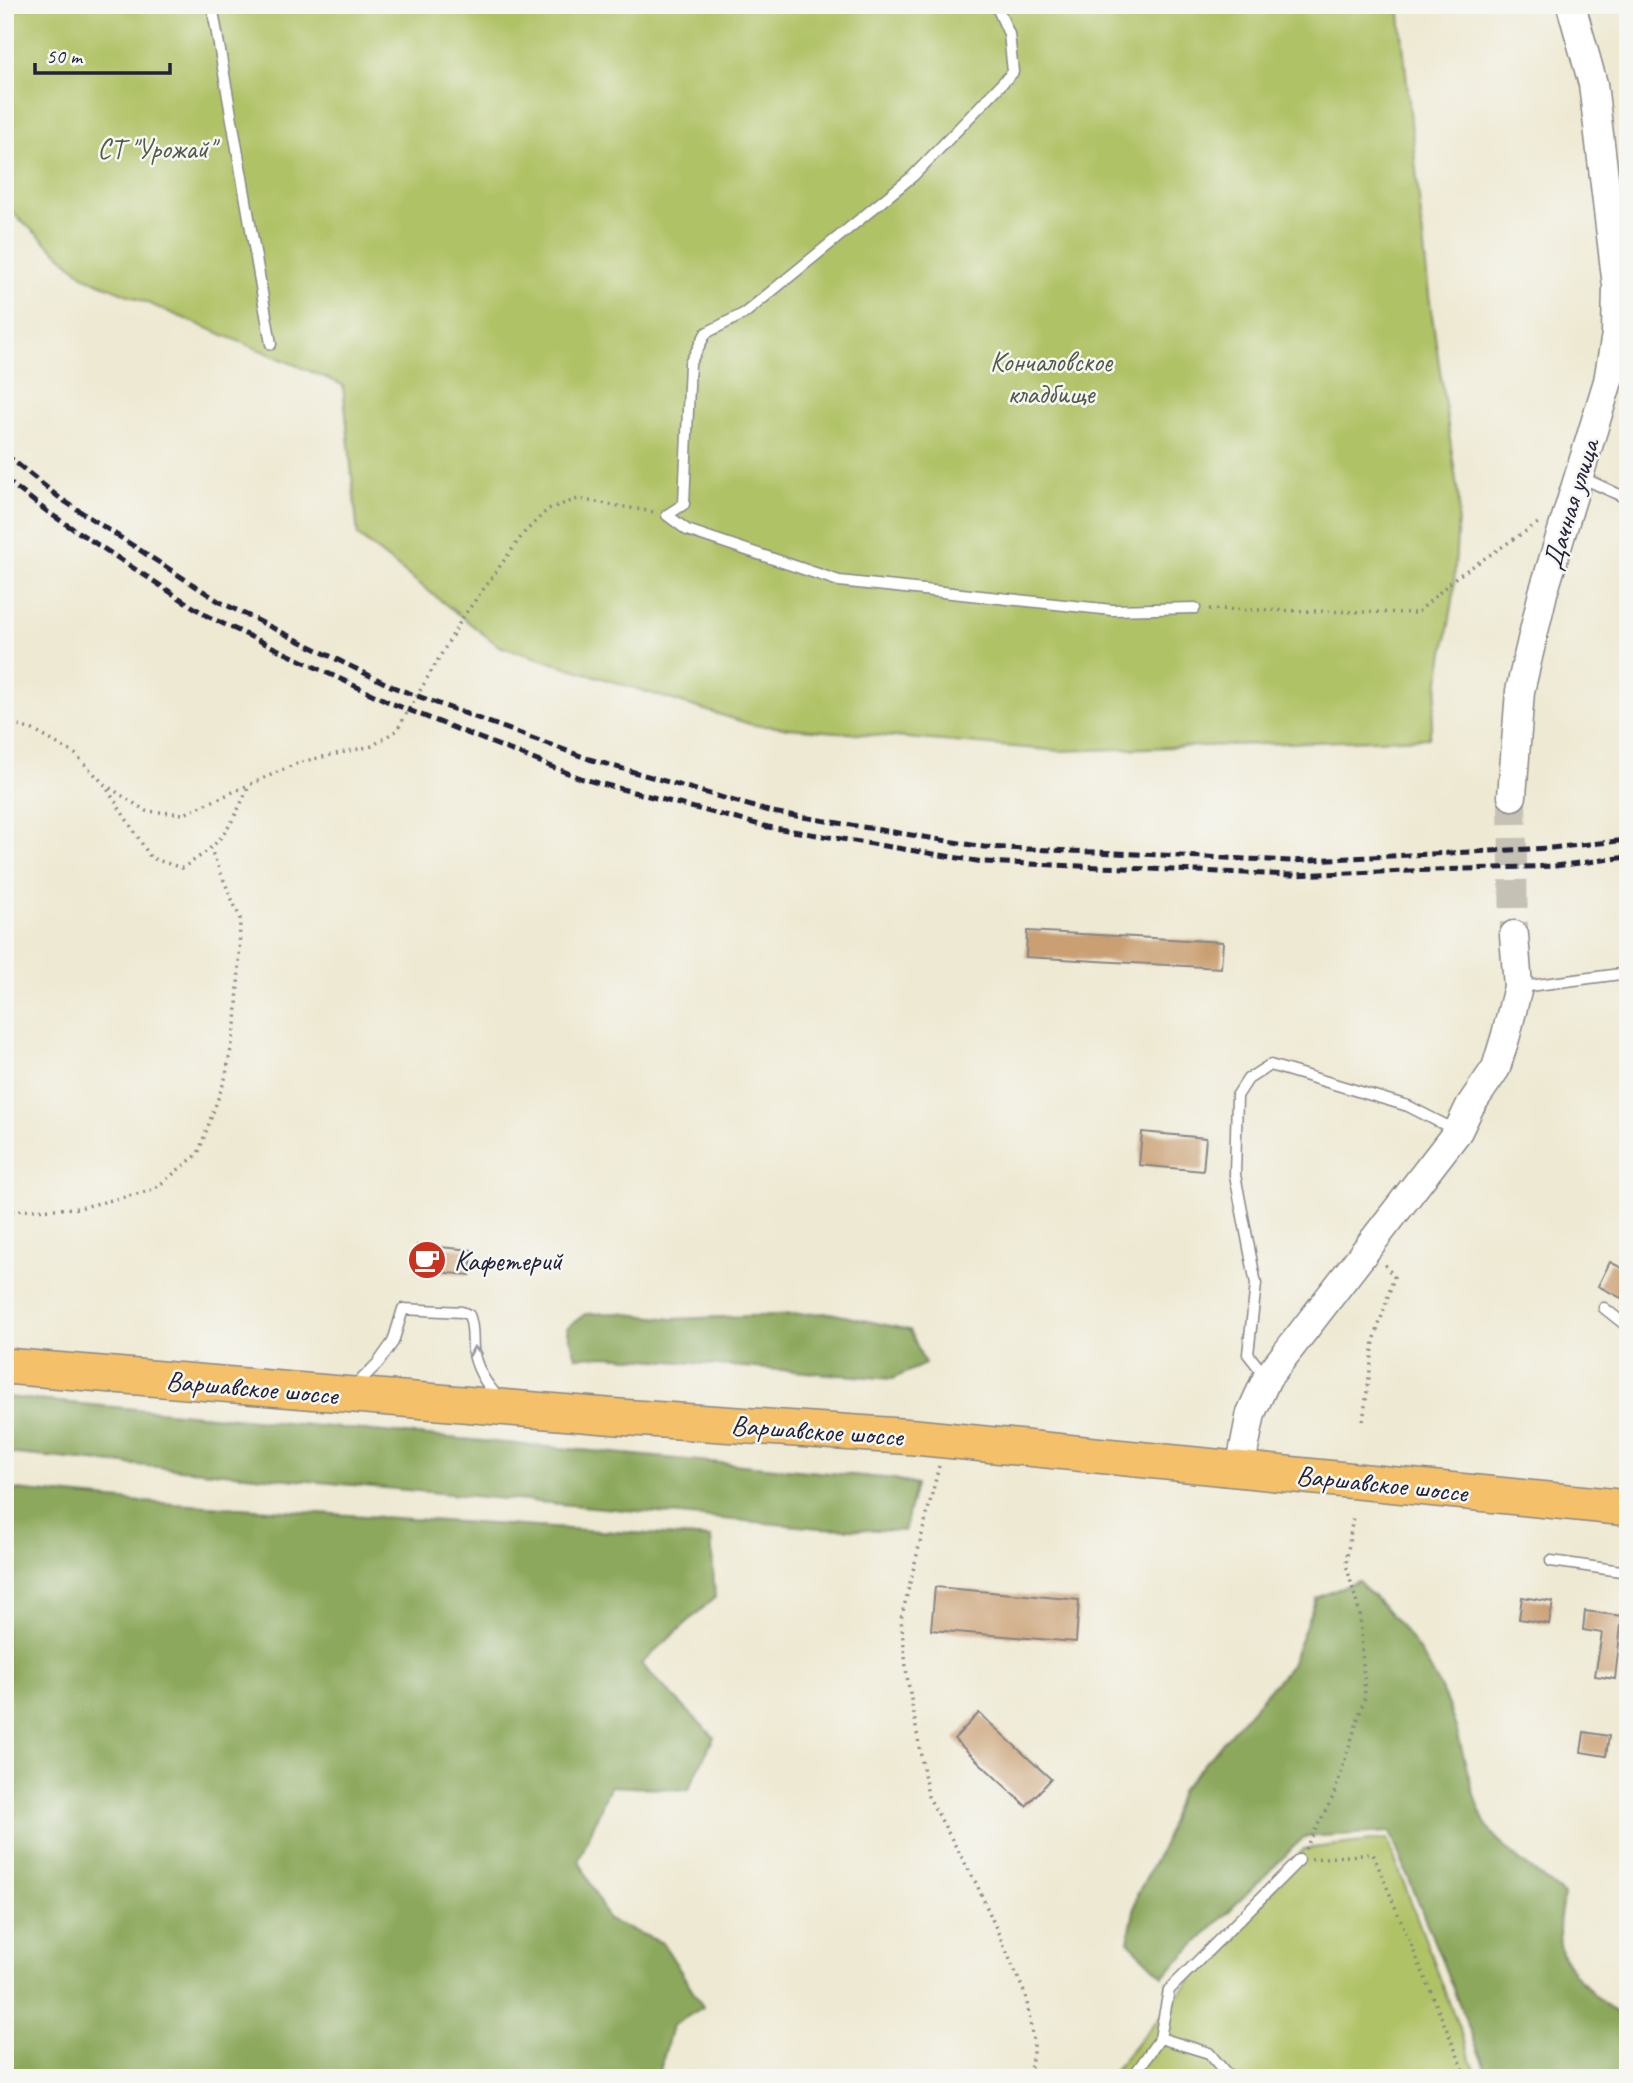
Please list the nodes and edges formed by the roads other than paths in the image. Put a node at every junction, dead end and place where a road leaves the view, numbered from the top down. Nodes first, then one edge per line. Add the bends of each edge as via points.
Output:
1 (212, 5) edge
2 (996, 5) edge
3 (1572, 5) edge
4 (271, 344) dead end
5 (1618, 378) edge
6 (1578, 476) junction
7 (1628, 499) edge
8 (1195, 608) road end
9 (1512, 796) tunnel mouth
10 (1514, 935) tunnel mouth
11 (1628, 972) edge
12 (1518, 987) junction
13 (1458, 1131) junction
14 (1604, 1308) dead end
15 (1628, 1327) edge
16 (5, 1366) edge
17 (1267, 1378) junction
18 (346, 1394) junction
19 (509, 1408) junction
20 (1240, 1469) junction
21 (1628, 1508) edge
22 (1552, 1561) dead end
23 (1628, 1572) edge
24 (1298, 1860) road end
25 (1160, 2038) junction
26 (1132, 2078) edge
27 (1230, 2078) edge

1 - 4 lane
2 - 8 lane via 1009,34 1013,72 913,176 745,313 706,333 690,363 684,504 667,515 687,530 839,581 1112,610
3 - 5 street, Дачная улица via 1593,83 1616,273
5 - 6 street, Дачная улица
6 - 7 lane
6 - 9 street, Дачная улица via 1520,691
10 - 12 street
11 - 12 lane
12 - 13 street via 1496,1068
13 - 17 street
13 - 17 lane via 1408,1105 1270,1065 1248,1079 1237,1096 1235,1175 1256,1284 1248,1354
14 - 15 lane
16 - 18 main road, Варшавское шоссе
17 - 20 street via 1251,1413
18 - 19 main road, Варшавское шоссе
19 -> 18 lane via 481,1374 473,1350 473,1324 462,1312 403,1309 393,1342
19 - 20 main road, Варшавское шоссе via 945,1440
20 - 21 main road, Варшавское шоссе
22 - 23 lane
24 - 25 lane via 1169,1990
25 - 26 lane
25 - 27 lane via 1209,2053

